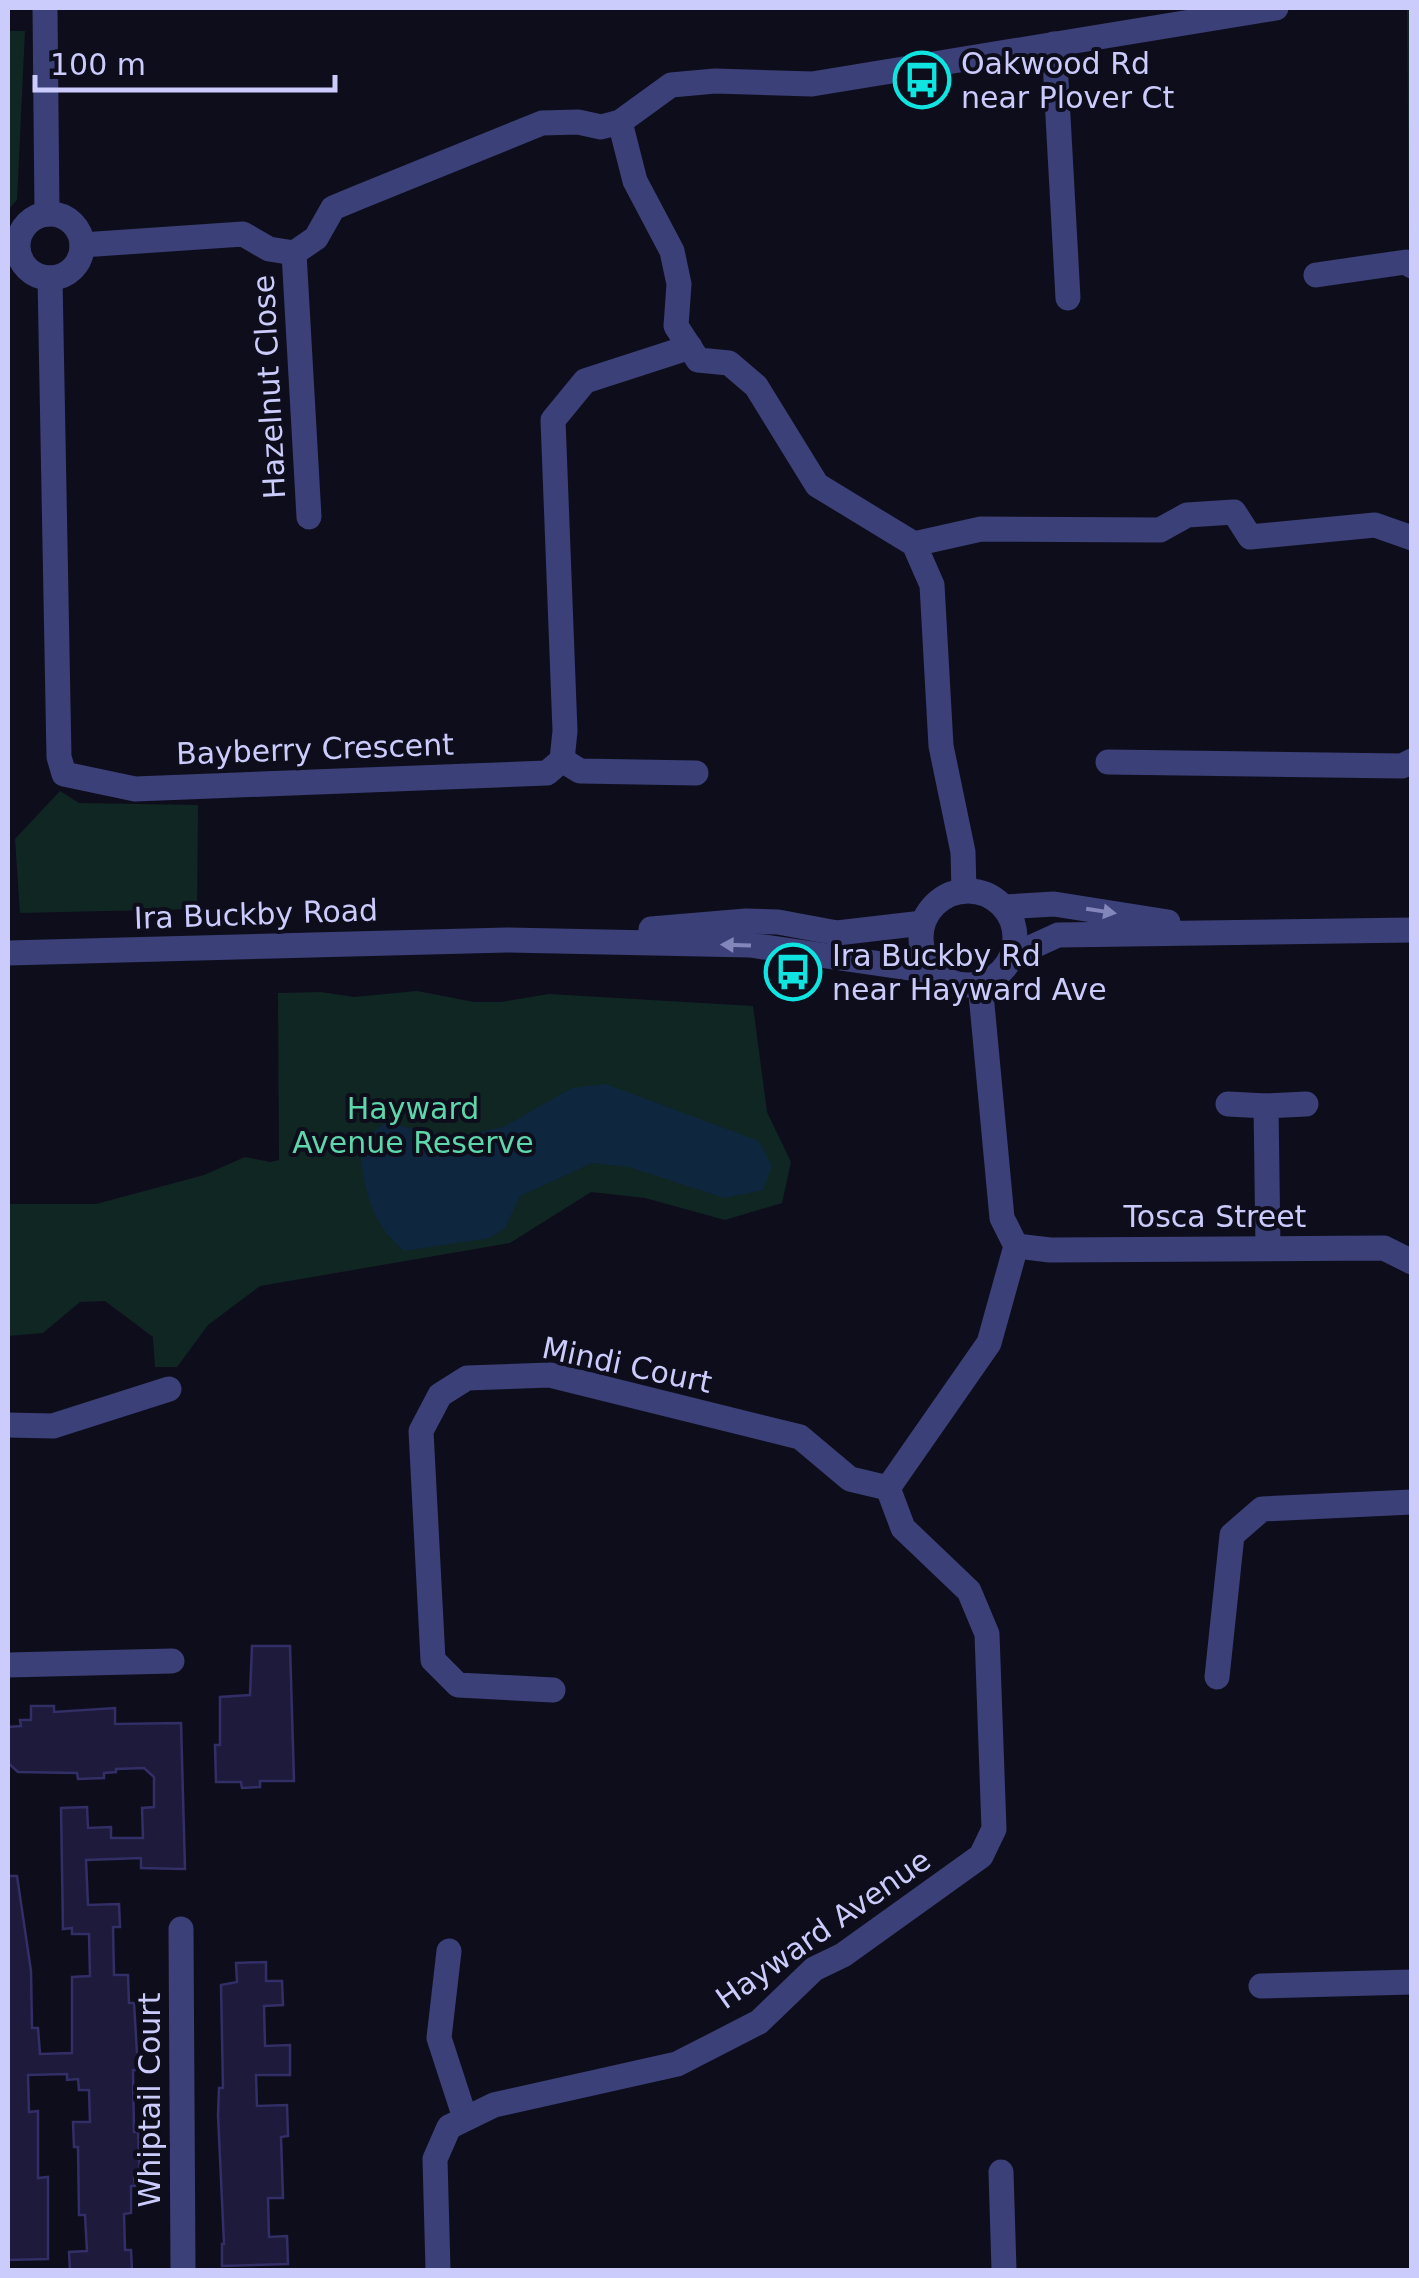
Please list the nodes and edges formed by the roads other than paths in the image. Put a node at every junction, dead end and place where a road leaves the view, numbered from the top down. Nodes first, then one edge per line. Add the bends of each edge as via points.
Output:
1 (45, 8) edge
2 (1270, 8) edge
3 (1054, 44) junction
4 (620, 122) junction
5 (47, 214) junction
6 (82, 245) junction
7 (13, 247) edge
8 (294, 252) junction
9 (1412, 266) edge
10 (1316, 274) dead end
11 (50, 278) junction
12 (1068, 298) dead end
13 (690, 348) junction
14 (309, 518) dead end
15 (1412, 538) edge
16 (914, 544) junction
17 (562, 760) junction
18 (1412, 761) edge
19 (1108, 762) dead end
20 (696, 773) dead end
21 (964, 890) junction
22 (1004, 908) junction
23 (923, 923) junction
24 (1218, 930) junction
25 (1412, 930) edge
26 (507, 940) junction
27 (8, 953) edge
28 (1012, 956) junction
29 (936, 972) junction
30 (980, 983) junction
31 (1228, 1104) dead end
32 (1306, 1104) dead end
33 (1266, 1106) junction
34 (1016, 1246) junction
35 (1268, 1248) junction
36 (1412, 1262) edge
37 (169, 1388) dead end
38 (8, 1425) edge
39 (888, 1488) junction
40 (1412, 1502) edge
41 (172, 1660) dead end
42 (8, 1665) edge
43 (1217, 1677) dead end
44 (553, 1690) dead end
45 (181, 1929) dead end
46 (449, 1951) dead end
47 (1412, 1982) edge
48 (1261, 1986) dead end
49 (465, 2118) junction
50 (1001, 2172) dead end
51 (183, 2270) edge
52 (438, 2270) edge
53 (1004, 2270) edge

1 - 5 street
2 - 3 street
3 - 4 street via 812,84 671,85
3 - 12 street
4 - 8 street via 601,128 542,123 333,208 316,238
4 - 13 street via 635,181 672,251 679,284 676,326
5 - 6 street via 73,223
5 - 7 street via 29,221
6 - 8 street via 243,234 269,250
6 - 11 street via 74,268
7 - 11 street via 34,274
8 - 14 street, Hazelnut Close
9 - 10 street
11 - 17 street, Bayberry Crescent via 64,774 135,789 547,773
13 - 16 street via 698,360 730,362 756,386 817,485
13 - 17 street via 586,381 553,420
15 - 16 street via 1374,525 1250,537 1234,512 1187,515 1160,530 981,529
16 - 21 street via 932,585 941,746 963,852
17 - 20 street via 580,771
18 - 19 street
21 - 22 street via 993,897
21 - 23 street via 939,900
22 -> 24 street via 1054,904
22 - 28 street via 1014,931
23 - 26 street, Ira Buckby Road via 838,933 746,921
23 - 29 street via 923,950
24 - 25 street
24 - 28 street via 1058,934
26 - 27 street, Ira Buckby Road
29 -> 26 street, Ira Buckby Road via 750,945
28 - 30 street
29 - 30 street via 965,985
30 - 34 street via 1002,1218
31 - 33 street
32 - 33 street
33 - 35 street
34 - 35 street, Tosca Street
34 - 39 street via 989,1343
35 - 36 street, Tosca Street via 1384,1248
37 - 38 street via 52,1426
39 - 44 street, Mindi Court via 850,1479 800,1437 550,1375 467,1378 440,1395 421,1431 433,1660 458,1686
39 - 49 street, Hayward Avenue via 903,1528 969,1590 988,1634 994,1829 981,1856 814,1969 759,2022 677,2064 494,2105
40 - 43 street via 1262,1510 1232,1535
41 - 42 street
45 - 51 street, Whiptail Court
46 - 49 street via 439,2038
47 - 48 street
49 - 52 street via 450,2127 435,2159
50 - 53 street

